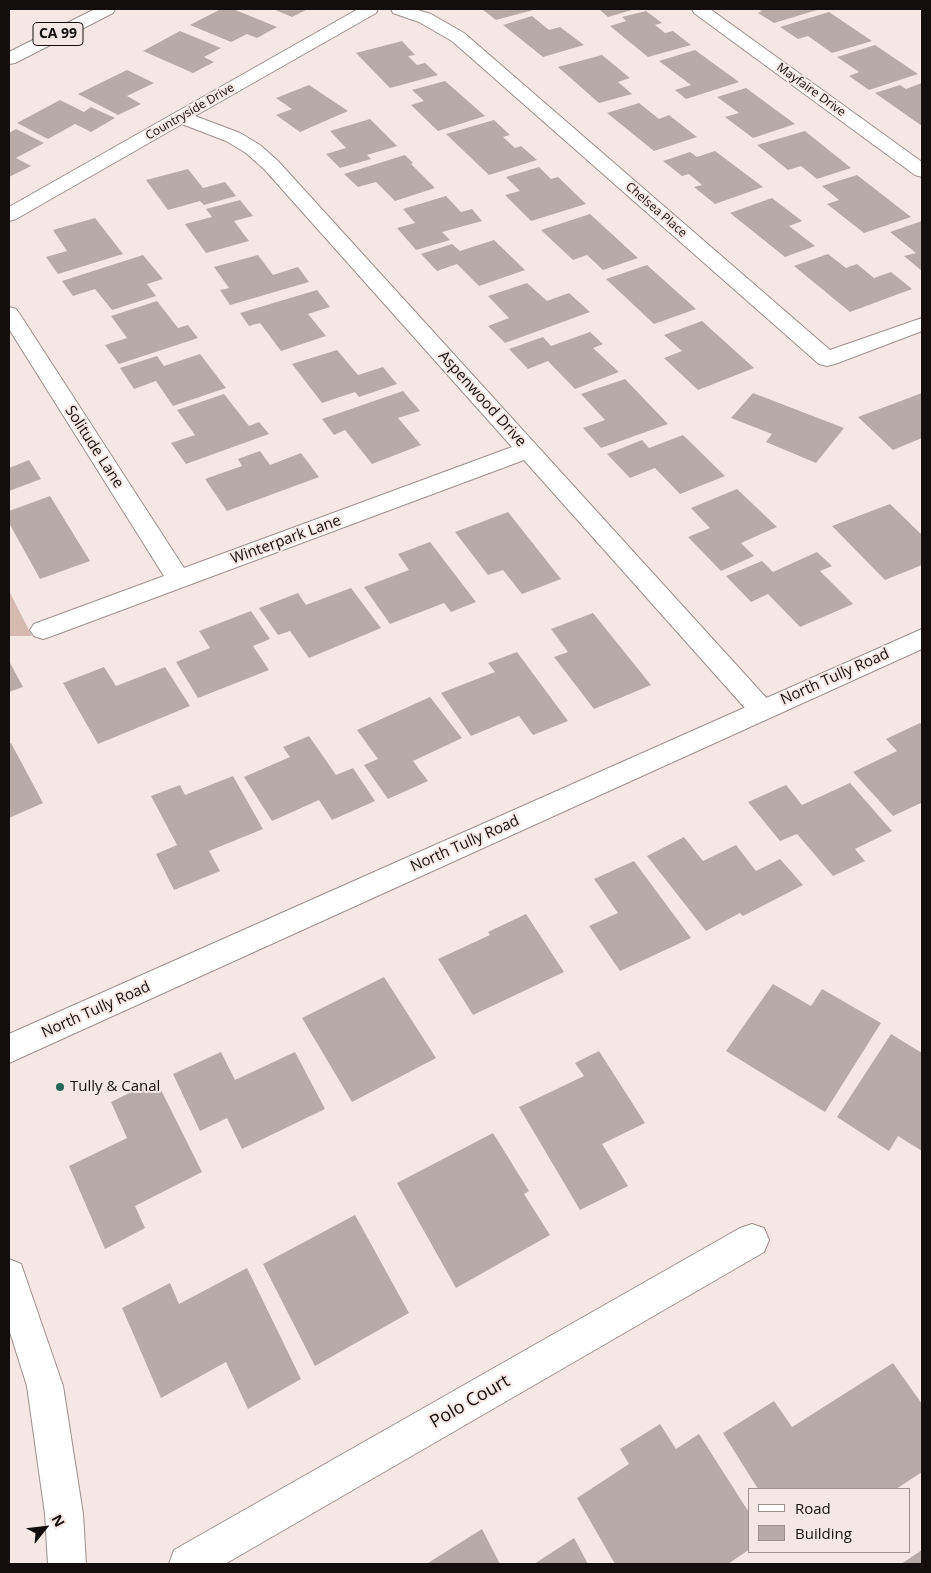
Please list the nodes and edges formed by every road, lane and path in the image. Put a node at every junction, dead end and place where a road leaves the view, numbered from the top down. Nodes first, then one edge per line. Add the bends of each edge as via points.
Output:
1 (107, 9) edge
2 (370, 9) edge
3 (399, 9) edge
4 (700, 9) edge
5 (9, 59) edge
6 (181, 117) junction
7 (922, 171) edge
8 (9, 215) edge
9 (9, 314) edge
10 (922, 324) edge
11 (528, 450) junction
12 (178, 580) junction
13 (43, 630) dead end
14 (922, 638) edge
15 (762, 710) junction
16 (9, 1049) edge
17 (752, 1240) dead end
18 (9, 1276) edge
19 (67, 1564) edge
20 (188, 1564) edge

1 - 5 main road, CA 99
2 - 6 main road, Countryside Drive
3 - 10 main road, Chelsea Place via 425,18 458,37 827,358
4 - 7 main road, Mayfaire Drive
6 - 8 main road, Countryside Drive
6 - 11 main road, Aspenwood Drive via 233,137 271,165
9 - 12 main road, Solitude Lane
11 - 12 main road, Winterpark Lane
11 - 15 main road, Aspenwood Drive
12 - 13 main road, Winterpark Lane
14 - 15 main road, North Tully Road
15 - 16 main road, North Tully Road
17 - 20 main road, Polo Court
18 - 19 main road via 45,1386 64,1514

